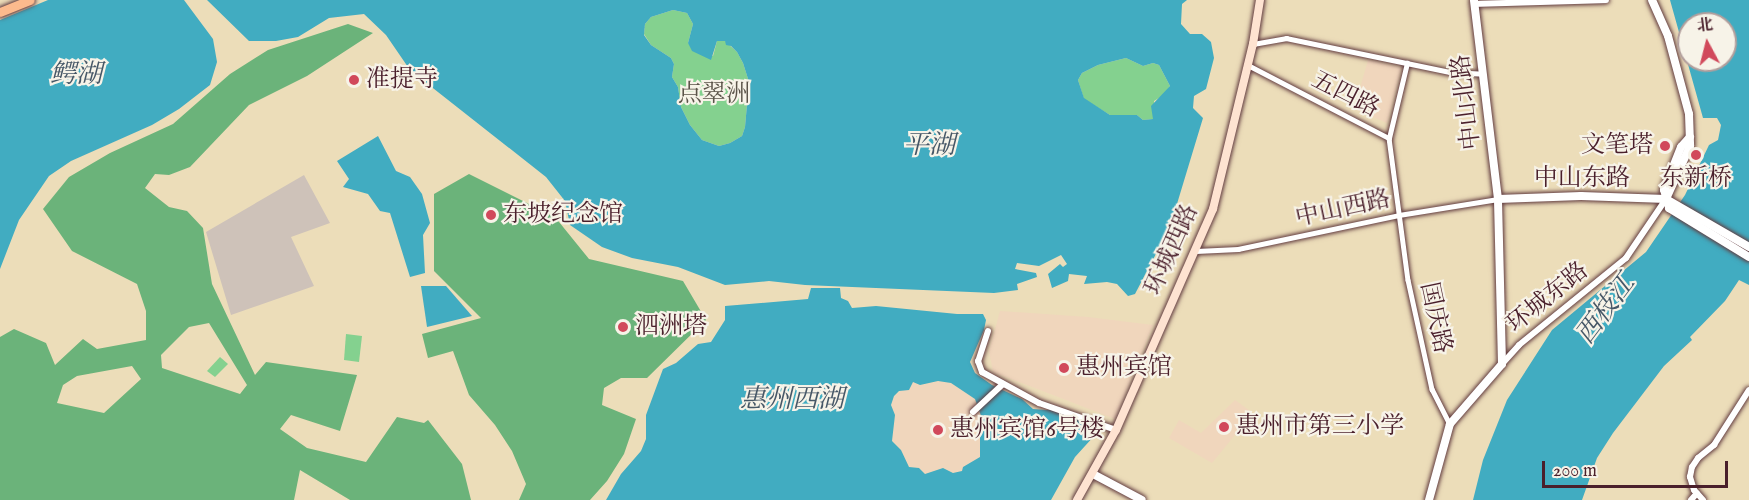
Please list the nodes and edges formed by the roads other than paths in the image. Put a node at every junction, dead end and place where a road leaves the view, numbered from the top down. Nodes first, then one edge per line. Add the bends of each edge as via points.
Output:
1 (30, 0) edge
2 (1260, 0) edge
3 (1606, 0) edge
4 (1652, 0) edge
5 (1475, 2) edge
6 (0, 12) edge
7 (1253, 44) junction
8 (1407, 63) junction
9 (1248, 65) junction
10 (1483, 74) junction
11 (1389, 138) junction
12 (1498, 199) junction
13 (1666, 199) junction
14 (1678, 211) junction
15 (1399, 215) junction
16 (1749, 247) edge
17 (1196, 251) junction
18 (1749, 257) edge
19 (988, 331) dead end
20 (1502, 364) junction
21 (1003, 384) junction
22 (1749, 390) edge
23 (973, 412) dead end
24 (1450, 424) junction
25 (1116, 430) junction
26 (1092, 474) junction
27 (1697, 493) junction
28 (1077, 500) edge
29 (1142, 500) edge
30 (1429, 500) edge
31 (1691, 500) edge
32 (1703, 500) edge

1 - 6 main road
2 - 7 main road, 环城西路
3 - 5 street
4 - 13 street via 1668,36 1689,114 1690,137 1681,147 1664,190
5 - 10 street, 中山北路
7 - 8 street via 1286,38
7 - 9 main road, 环城西路
8 - 10 street
8 - 11 street
9 - 11 street, 五四路
9 - 17 main road, 环城西路 via 1213,209
10 - 12 street, 中山北路
11 - 15 street, 五四路
12 - 13 street, 中山东路
12 - 15 street, 中山西路
12 - 20 street, 中山北路
13 - 14 street
13 - 20 street, 环城东路 via 1626,258
14 - 16 street
14 - 18 street
15 - 17 street, 中山西路 via 1238,249
15 - 24 street, 国庆路 via 1431,389
17 - 25 main road, 环城西路 via 1160,324
19 - 21 street via 978,361 982,372
20 - 24 street, 环城东路
21 - 23 street
21 - 25 street via 1039,403
22 - 27 street via 1714,445 1692,467 1690,477
24 - 30 street
25 - 26 main road, 环城西路
26 - 28 main road, 环城西路
26 - 29 street
27 - 31 street
27 - 32 street

